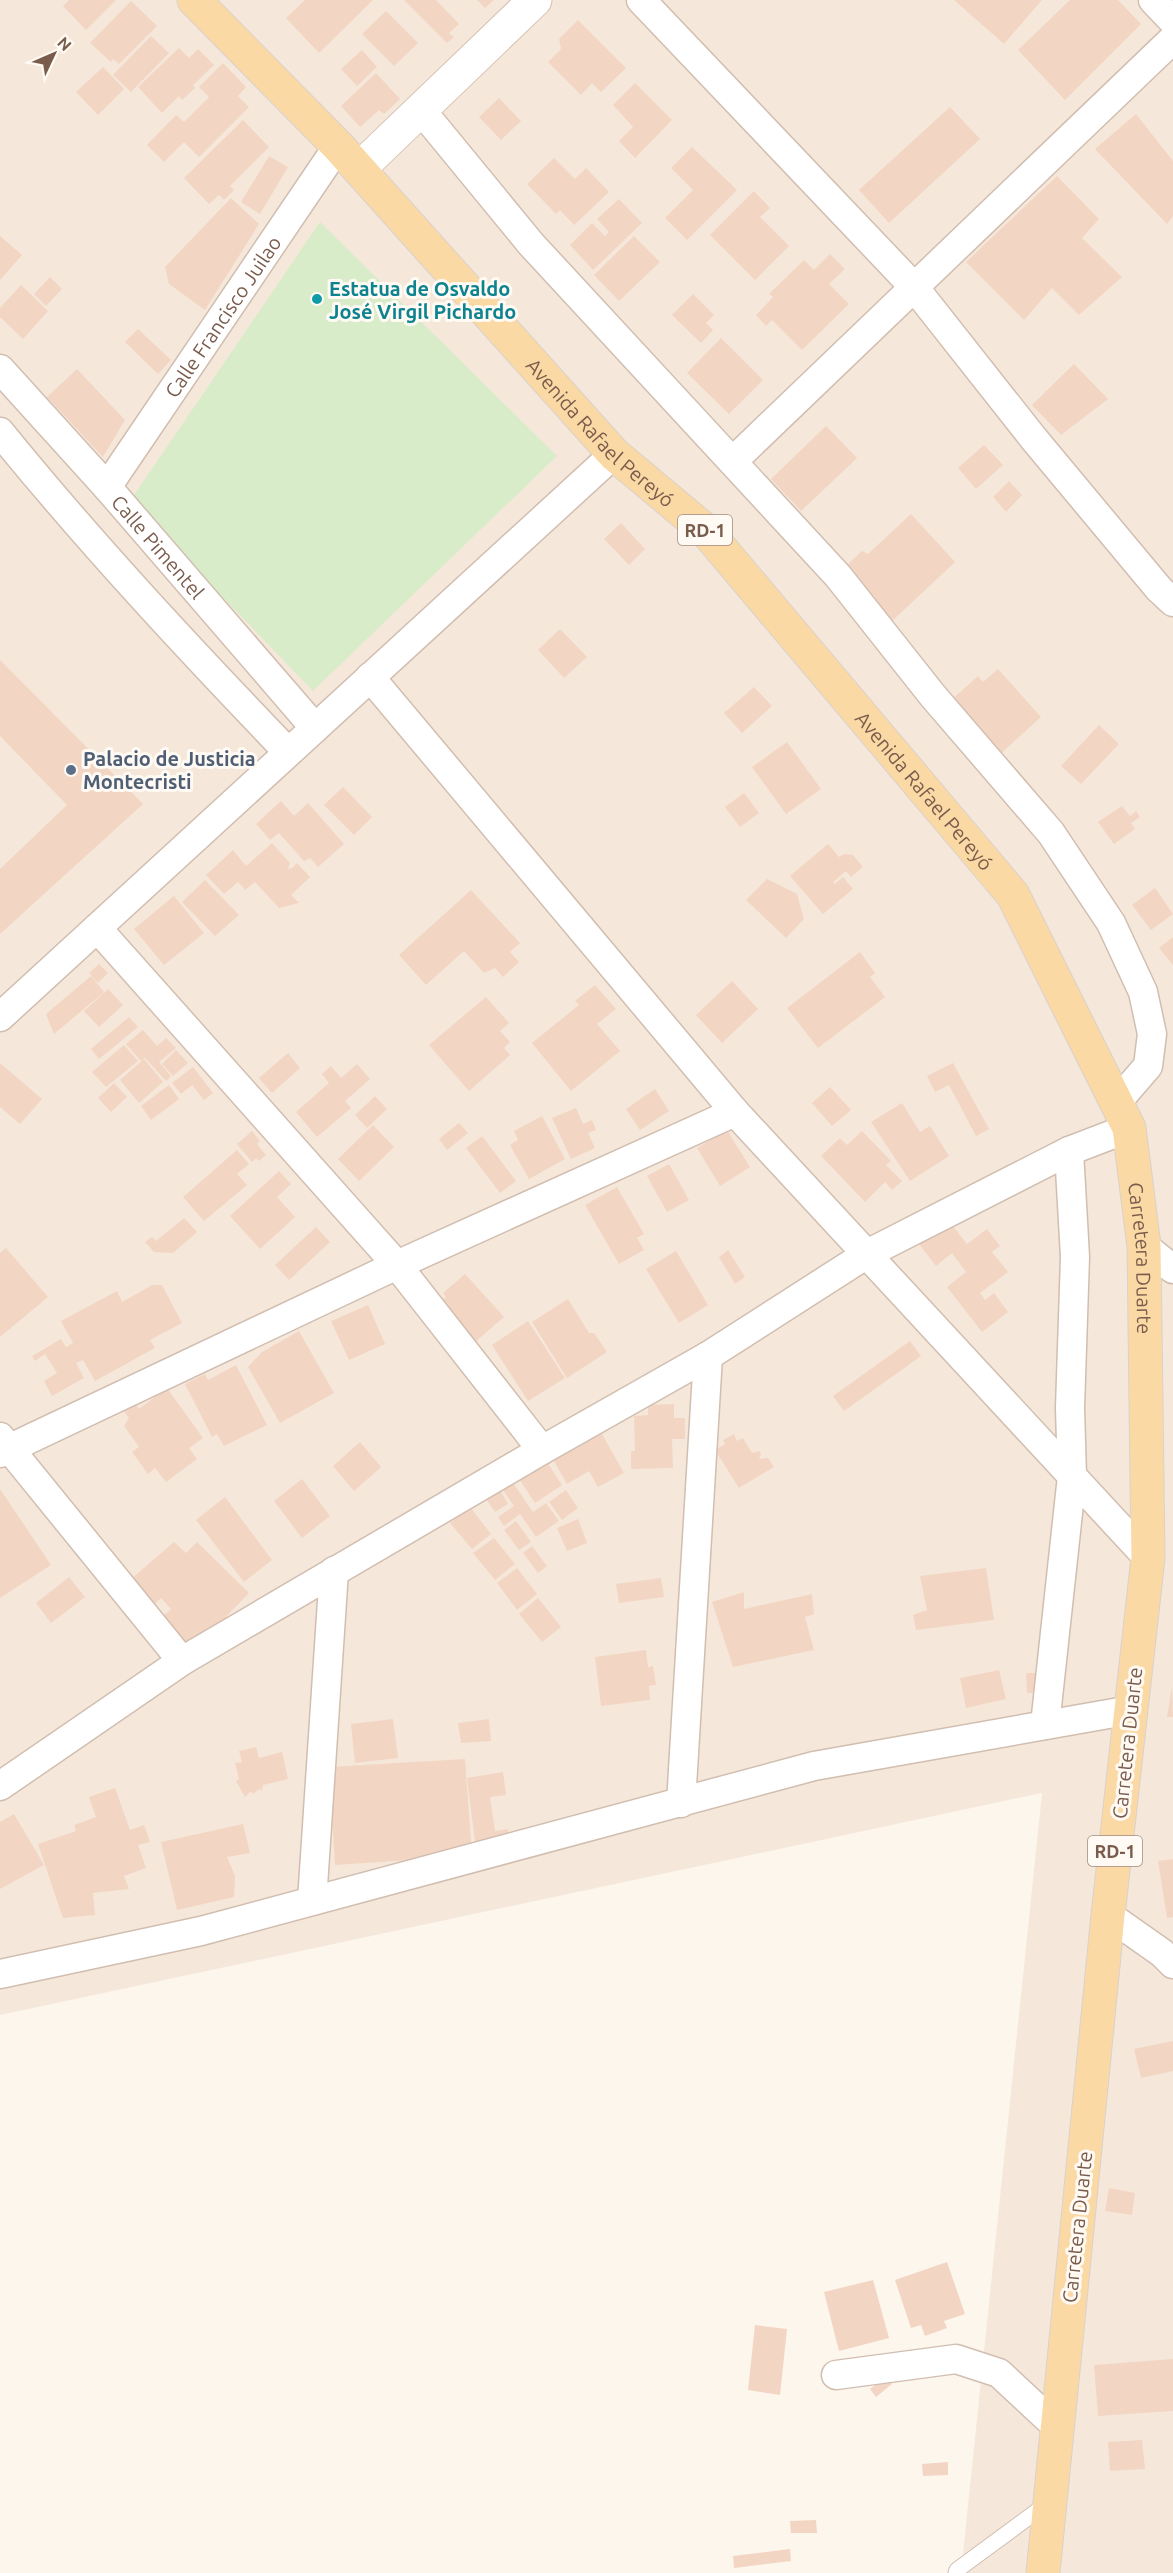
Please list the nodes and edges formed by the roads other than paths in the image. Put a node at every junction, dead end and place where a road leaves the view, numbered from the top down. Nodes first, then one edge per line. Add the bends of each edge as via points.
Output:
1 (194, 0) edge
2 (535, 0) edge
3 (641, 0) edge
4 (1152, 0) edge
5 (1173, 21) edge
6 (1173, 39) edge
7 (421, 110) junction
8 (349, 158) junction
9 (914, 287) junction
10 (3, 377) edge
11 (0, 432) edge
12 (614, 454) junction
13 (733, 461) junction
14 (107, 487) junction
15 (1173, 602) edge
16 (370, 677) junction
17 (315, 728) junction
18 (288, 753) junction
19 (97, 928) junction
20 (0, 1017) edge
21 (735, 1112) junction
22 (1123, 1115) junction
23 (1069, 1151) junction
24 (1144, 1246) junction
25 (867, 1254) junction
26 (397, 1265) junction
27 (1173, 1269) edge
28 (708, 1356) junction
29 (3, 1446) edge
30 (542, 1450) junction
31 (1072, 1476) junction
32 (1148, 1558) junction
33 (334, 1571) junction
34 (182, 1661) junction
35 (1131, 1710) junction
36 (1045, 1725) junction
37 (0, 1786) edge
38 (681, 1803) junction
39 (312, 1901) junction
40 (1108, 1915) junction
41 (1173, 1964) edge
42 (0, 1974) edge
43 (836, 2375) dead end
44 (1057, 2427) junction
45 (1050, 2501) junction
46 (956, 2573) edge
47 (1043, 2573) edge

1 - 8 main road, Avenida Rafael Pereyó / RD-1
2 - 7 street, Calle Francisco Juilao
3 - 9 street
4 - 5 street
6 - 9 street
7 - 8 street, Calle Francisco Juilao
7 - 13 street via 531,244
8 - 12 main road, Avenida Rafael Pereyó / RD-1
8 - 14 street, Calle Francisco Juilao
9 - 13 street
9 - 15 street via 1034,439
10 - 14 street, Calle Pimentel
11 - 18 street via 49,492
12 - 16 street
12 - 22 main road, Avenida Rafael Pereyó / RD-1 via 706,531 1013,895
13 - 22 street via 838,576 933,696 1051,833 1111,923 1143,992 1152,1034 1148,1066
14 - 17 street, Calle Pimentel
16 - 17 street
16 - 21 street
17 - 18 street
18 - 19 street
19 - 20 street
19 - 26 street
21 - 25 street
21 - 26 street
22 - 23 street
22 - 24 main road, Carretera Duarte / RD-1
23 - 25 street
23 - 31 street via 1076,1257 1070,1408
24 - 27 street
24 - 32 main road, Carretera Duarte / RD-1
25 - 28 street
25 - 31 street
26 - 29 street
26 - 30 street
28 - 30 street
28 - 38 street
29 - 34 street
30 - 33 street
31 - 32 street
31 - 36 street
32 - 35 main road, Carretera Duarte / RD-1
33 - 34 street
33 - 39 street
34 - 37 street
35 - 36 street
35 - 40 main road, Carretera Duarte / RD-1
36 - 38 street via 814,1766
38 - 39 street
39 - 42 street via 201,1931
40 - 41 street
40 - 44 main road, Carretera Duarte / RD-1
43 - 44 street via 956,2359 999,2373
44 - 45 main road, Carretera Duarte / RD-1
45 - 46 lane
45 - 47 main road, Carretera Duarte / RD-1

